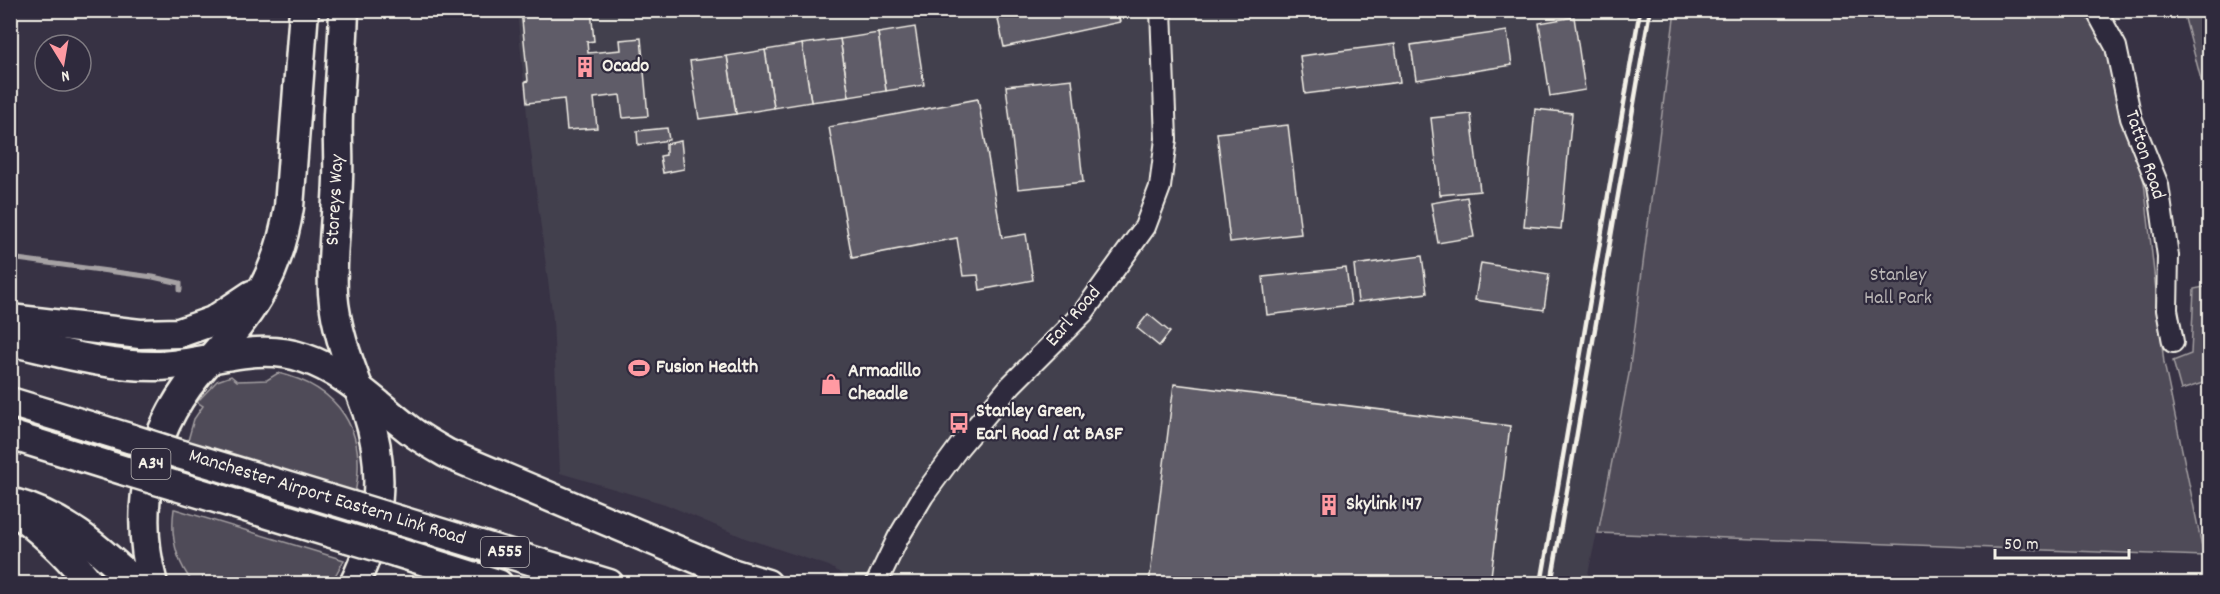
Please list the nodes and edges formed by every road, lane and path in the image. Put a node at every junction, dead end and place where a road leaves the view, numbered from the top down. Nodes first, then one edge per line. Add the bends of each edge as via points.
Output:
1 (304, 10) edge
2 (344, 10) edge
3 (1161, 10) edge
4 (2096, 10) edge
5 (265, 284) junction
6 (10, 319) edge
7 (10, 341) edge
8 (2173, 342) dead end
9 (211, 360) junction
10 (357, 387) junction
11 (10, 402) edge
12 (10, 435) edge
13 (10, 502) edge
14 (10, 508) edge
15 (90, 584) edge
16 (137, 584) edge
17 (153, 584) edge
18 (354, 584) edge
19 (498, 584) edge
20 (609, 584) edge
21 (767, 584) edge
22 (876, 584) edge

1 - 5 highway, A34 via 289,207 284,236
2 - 10 highway, Storeys Way via 333,271 337,319
3 - 22 street, Earl Road via 1166,139 1160,187 1145,227 1083,313 1011,385 959,447 923,495
4 - 8 street, Tatton Road via 2116,47 2132,118 2158,185 2168,256 2167,310
5 - 6 highway via 213,321 179,333 140,334
5 - 9 highway, A34
7 - 9 highway via 121,363 161,366
9 - 10 highway via 242,352 286,353 315,362
9 - 17 highway, A34 via 175,406 152,462 143,530
10 - 18 highway, Storeys Way via 375,441 379,494 369,547
10 - 21 highway via 416,435 448,454 731,573
11 - 20 highway, Manchester Airport Eastern Link Road / A555, bridge
12 - 19 highway, Manchester Airport Eastern Link Road / A555, bridge
13 - 16 highway via 74,530
14 - 15 highway via 72,560

